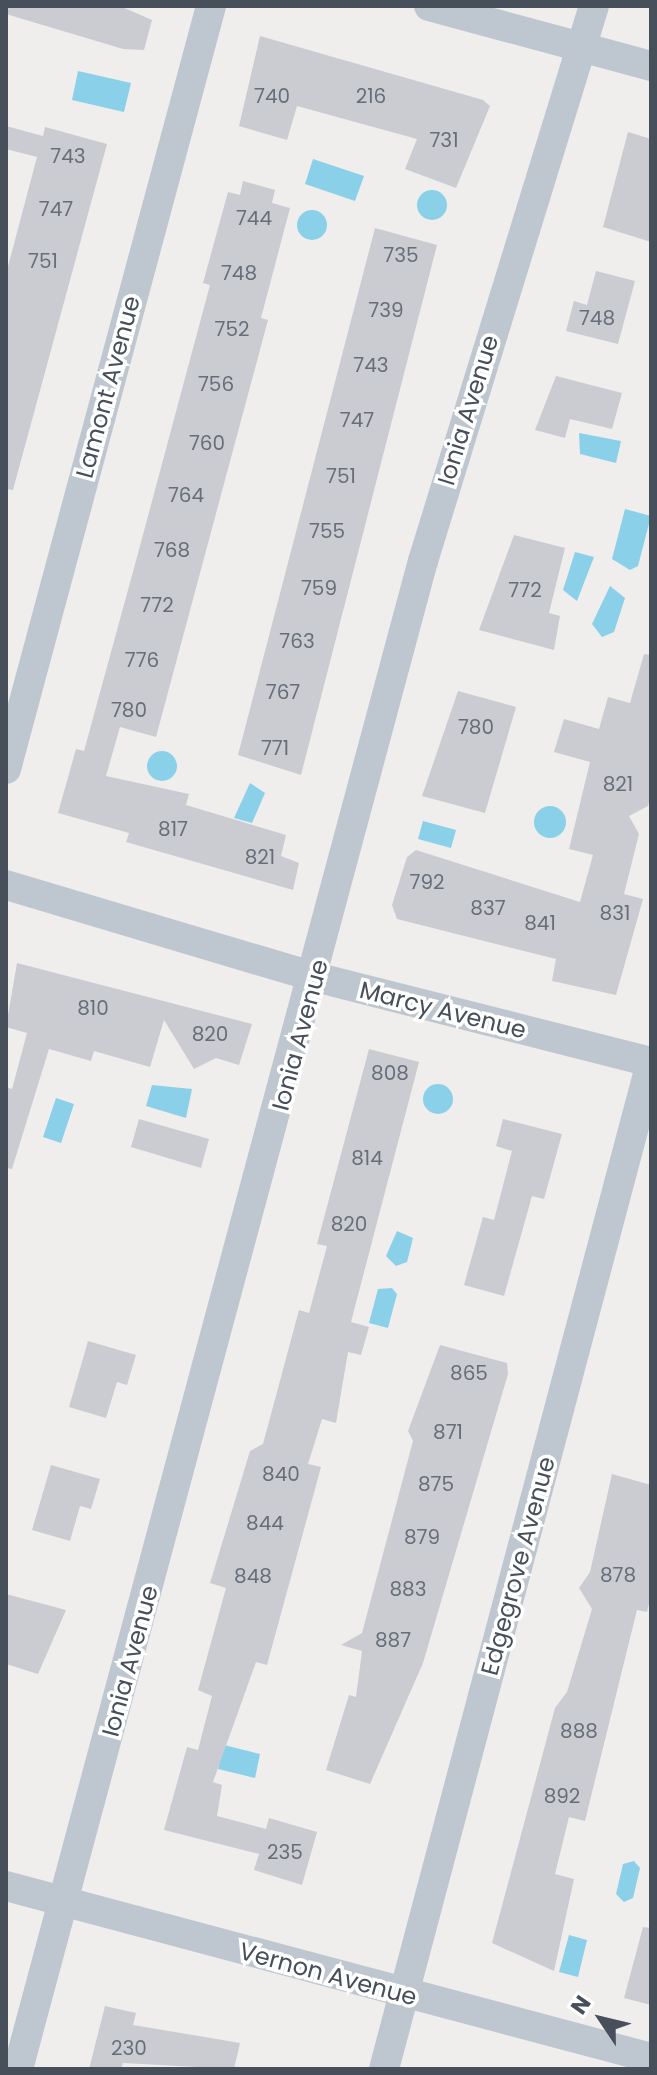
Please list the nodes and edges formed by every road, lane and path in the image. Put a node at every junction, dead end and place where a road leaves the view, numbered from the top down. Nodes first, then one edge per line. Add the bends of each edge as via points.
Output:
1 (211, 6) edge
2 (429, 6) edge
3 (594, 6) edge
4 (580, 48) junction
5 (651, 66) edge
6 (6, 769) edge
7 (6, 885) edge
8 (315, 977) junction
9 (651, 1063) edge
10 (6, 1886) edge
11 (64, 1902) junction
12 (404, 1996) junction
13 (651, 2058) edge
14 (18, 2069) edge
15 (384, 2069) edge

1 - 6 street, Lamont Avenue
2 - 4 street
3 - 4 street, Ionia Avenue
4 - 5 street
4 - 8 street, Ionia Avenue via 423,561
7 - 8 street, Marcy Avenue
8 - 9 street, Marcy Avenue
8 - 11 street, Ionia Avenue
9 - 12 street, Edgegrove Avenue
10 - 11 street, Vernon Avenue
11 - 12 street, Vernon Avenue
11 - 14 street, Ionia Avenue
12 - 13 street, Vernon Avenue
12 - 15 street, Edgegrove Avenue

